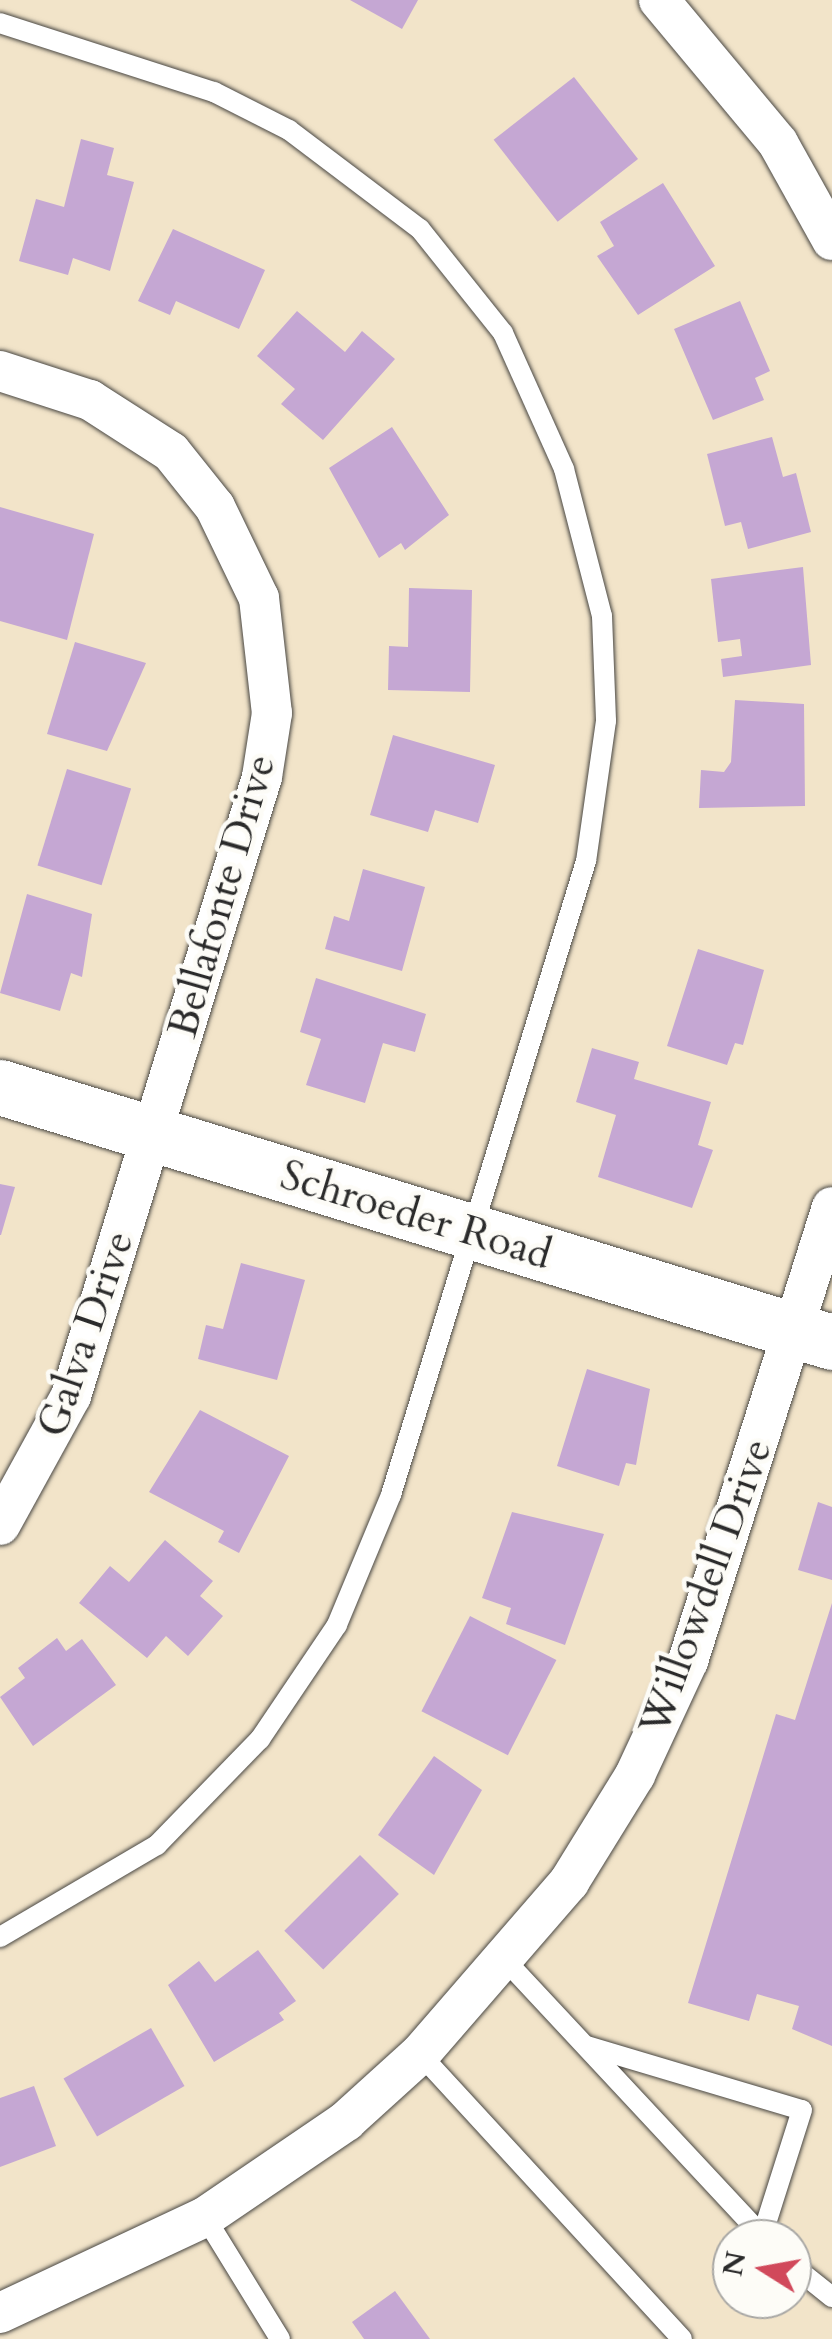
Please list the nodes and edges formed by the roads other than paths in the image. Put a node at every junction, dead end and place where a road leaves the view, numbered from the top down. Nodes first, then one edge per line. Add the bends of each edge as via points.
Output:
1 (659, 0) edge
2 (0, 23) edge
3 (832, 240) edge
4 (0, 372) edge
5 (0, 1087) edge
6 (151, 1134) junction
7 (832, 1207) edge
8 (471, 1234) junction
9 (812, 1336) edge
10 (0, 1525) edge
11 (0, 1937) edge
12 (506, 1962) junction
13 (585, 2046) junction
14 (420, 2054) junction
15 (205, 2217) junction
16 (745, 2219) edge
17 (769, 2219) edge
18 (812, 2282) edge
19 (832, 2297) edge
20 (0, 2314) edge
21 (280, 2339) edge
22 (682, 2339) edge

1 - 3 street via 778,143
2 - 8 lane via 214,92 289,130 420,228 503,334 564,470 602,616 606,721 586,861
4 - 6 street, Bellafonte Drive via 90,400 171,452 215,506 268,640 272,713 262,778
5 - 6 street, Schroeder Road
6 - 8 street, Schroeder Road
6 - 10 street, Galva Drive via 71,1396
7 - 9 street, Willowdell Drive
8 - 9 street, Schroeder Road
8 - 11 lane via 391,1495 337,1626 260,1739 157,1845
9 - 12 street, Willowdell Drive via 688,1661 635,1775
12 - 13 lane
12 - 14 street, Willowdell Drive
13 - 16 lane
13 - 17 lane via 802,2110
14 - 15 street, Willowdell Drive via 346,2121
14 - 22 lane
15 - 20 street, Willowdell Drive
15 - 21 lane
18 - 19 lane

